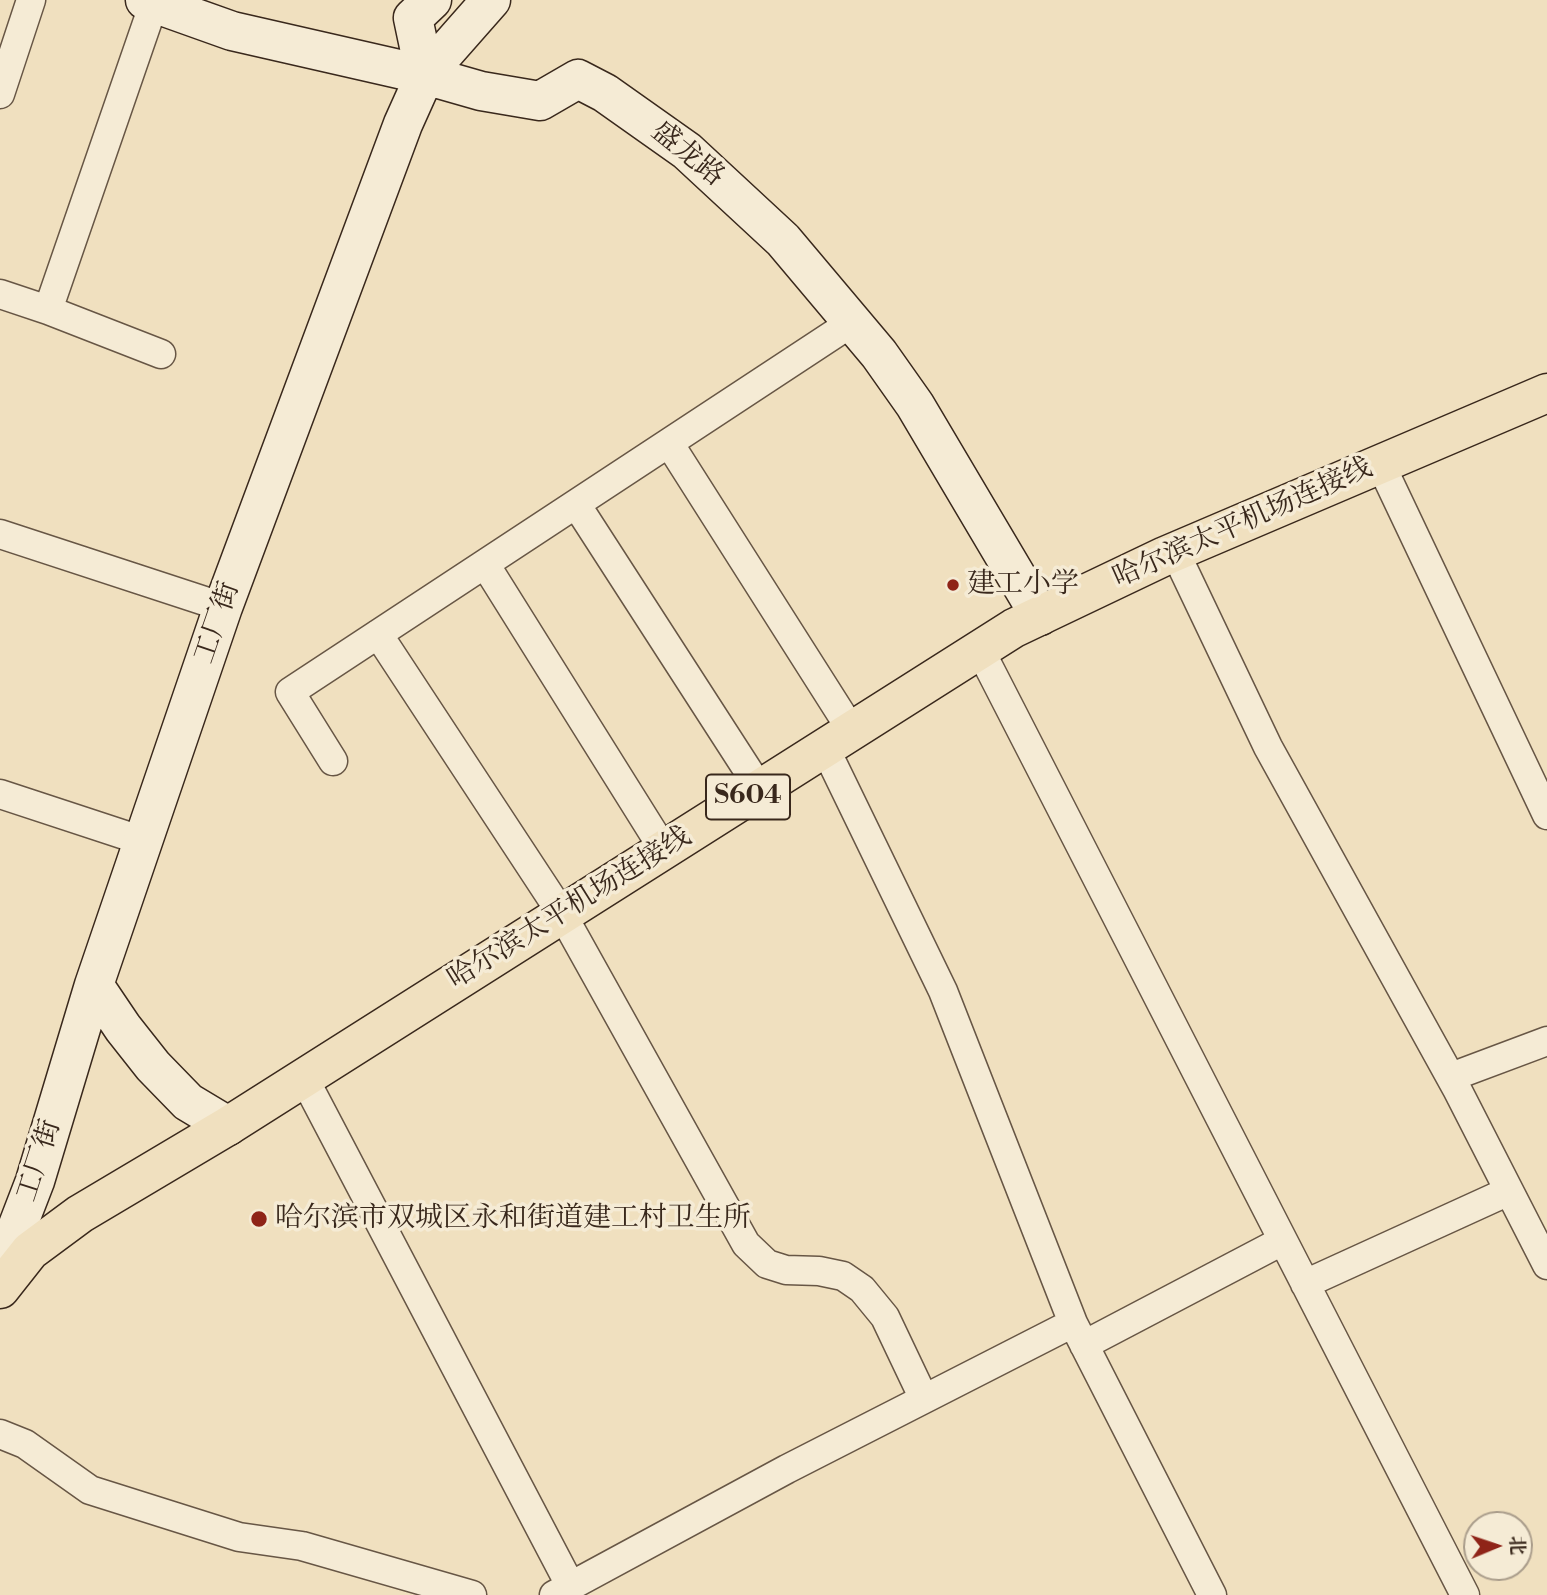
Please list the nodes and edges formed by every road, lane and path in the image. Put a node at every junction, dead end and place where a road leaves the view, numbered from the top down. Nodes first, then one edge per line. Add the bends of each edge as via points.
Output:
1 (32, 0) edge
2 (432, 0) edge
3 (491, 0) edge
4 (150, 1) edge
5 (425, 75) junction
6 (0, 94) edge
7 (0, 294) edge
8 (48, 310) junction
9 (851, 323) junction
10 (161, 354) dead end
11 (1547, 393) edge
12 (668, 443) junction
13 (1380, 463) junction
14 (576, 504) junction
15 (0, 534) edge
16 (1175, 552) junction
17 (485, 564) junction
18 (223, 607) junction
19 (1040, 616) junction
20 (378, 634) junction
21 (980, 650) junction
22 (838, 740) junction
23 (333, 761) dead end
24 (760, 789) junction
25 (0, 794) edge
26 (1547, 815) edge
27 (143, 841) junction
28 (664, 850) junction
29 (562, 914) junction
30 (94, 985) junction
31 (1547, 1041) edge
32 (1451, 1077) junction
33 (304, 1078) junction
34 (228, 1125) junction
35 (1509, 1191) junction
36 (1282, 1241) junction
37 (1547, 1265) edge
38 (0, 1272) edge
39 (1305, 1284) junction
40 (0, 1289) edge
41 (1079, 1334) junction
42 (924, 1399) junction
43 (0, 1434) edge
44 (562, 1590) edge
45 (472, 1595) edge
46 (1212, 1595) edge
47 (1465, 1595) edge

1 - 6 street
2 - 5 street via 413,18
3 - 5 street, 工厂街
4 - 5 street, 盛龙路 via 232,31
4 - 8 street
5 - 9 street, 盛龙路 via 540,102 578,79 605,93 687,151 783,240
5 - 18 street, 工厂街
7 - 8 street
8 - 10 street
9 - 12 street
9 - 19 street, 盛龙路 via 915,405
11 - 13 main road, 哈尔滨太平机场连接线 / S604
12 - 14 street
12 - 22 street
13 - 16 main road, 哈尔滨太平机场连接线 / S604
13 - 26 street
14 - 17 street
14 - 24 street
15 - 18 street
16 - 19 main road, 哈尔滨太平机场连接线 / S604
16 - 32 street via 1268,747
17 - 20 street
17 - 28 street
18 - 27 street, 工厂街
19 - 21 main road, 哈尔滨太平机场连接线 / S604
20 - 23 street via 290,692
20 - 29 street
21 - 22 main road, 哈尔滨太平机场连接线 / S604
21 - 36 street
22 - 24 main road, 哈尔滨太平机场连接线 / S604
22 - 41 street
24 - 28 main road, 哈尔滨太平机场连接线 / S604
25 - 27 street
27 - 30 street, 工厂街
28 - 29 main road, 哈尔滨太平机场连接线 / S604
29 - 33 main road, 哈尔滨太平机场连接线 / S604
29 - 42 street via 746,1244 767,1264 843,1276 863,1289 885,1317
30 - 34 street via 123,1028 188,1102
30 - 38 street, 工厂街 via 35,1181
31 - 32 street
32 - 35 street
33 - 34 main road, 哈尔滨太平机场连接线 / S604
33 - 44 street
34 - 40 main road, 哈尔滨太平机场连接线 / S604 via 80,1214 30,1251
35 - 37 street
35 - 39 street
36 - 39 street
36 - 41 street
39 - 47 street
41 - 42 street
41 - 46 street
42 - 44 street
43 - 45 street via 25,1444 90,1490 239,1537 302,1546

